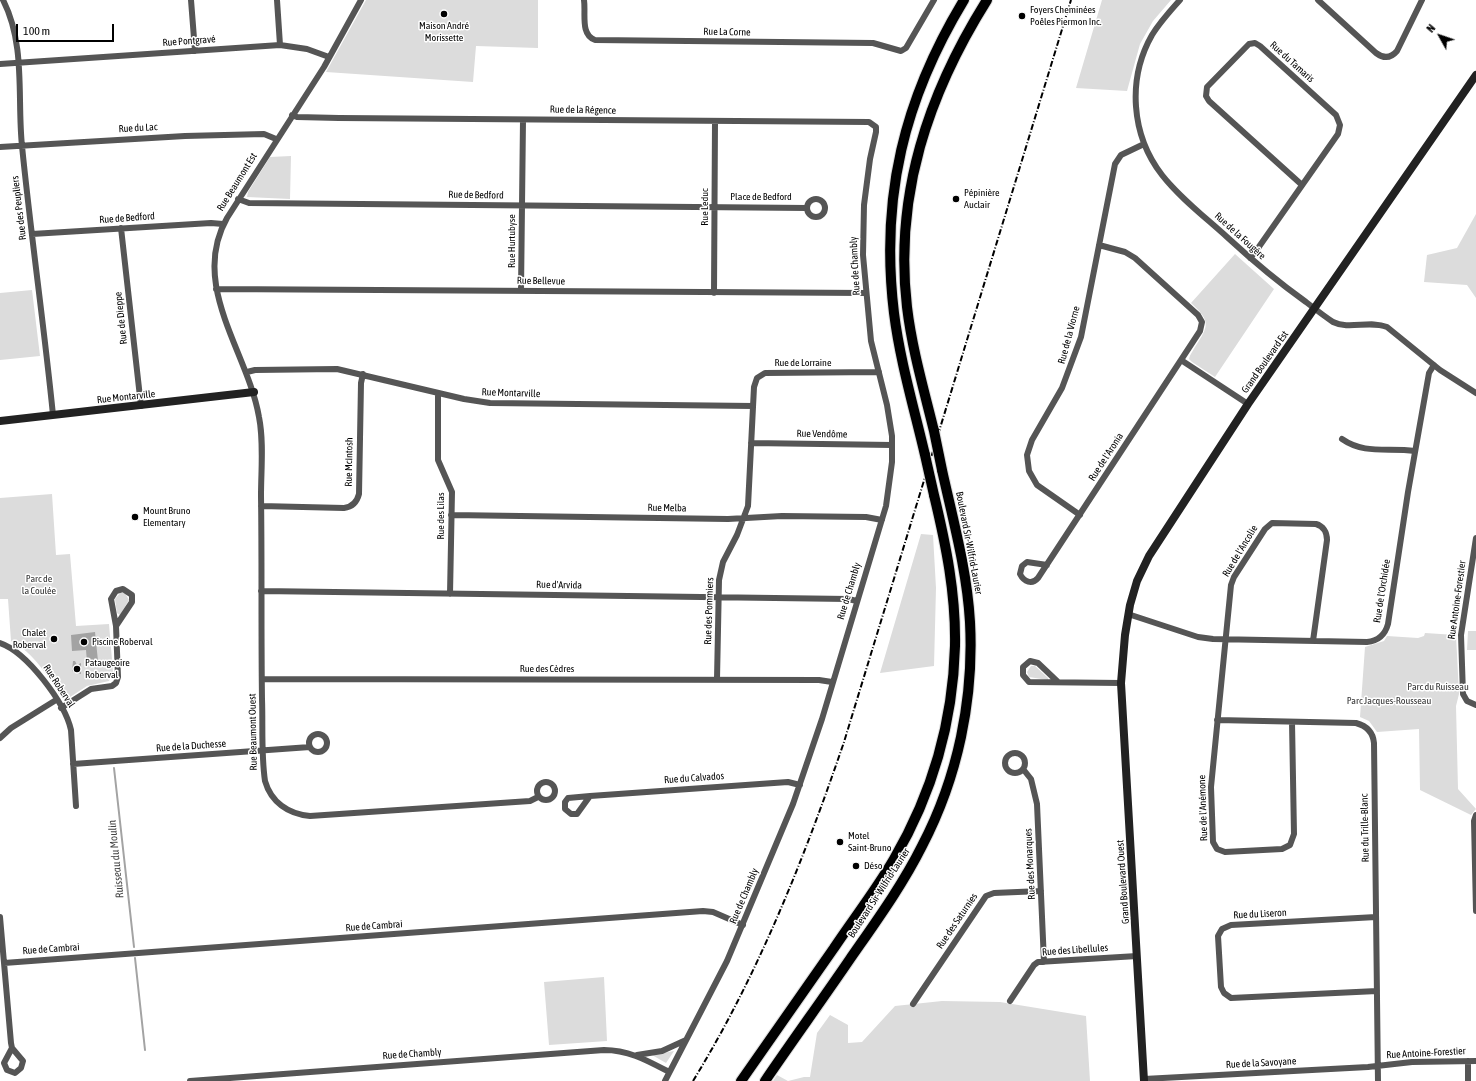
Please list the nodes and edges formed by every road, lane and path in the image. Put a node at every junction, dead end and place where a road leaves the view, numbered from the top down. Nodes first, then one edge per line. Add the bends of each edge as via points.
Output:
1 (3, 0) edge
2 (191, 0) edge
3 (277, 0) edge
4 (361, 0) edge
5 (584, 0) edge
6 (934, 0) edge
7 (964, 0) edge
8 (987, 0) edge
9 (1180, 0) edge
10 (1318, 0) edge
11 (1422, 0) edge
12 (280, 45) junction
13 (195, 51) junction
14 (330, 57) junction
15 (18, 63) junction
16 (0, 64) edge
17 (1476, 75) edge
18 (292, 115) junction
19 (523, 120) junction
20 (715, 122) junction
21 (874, 124) joint
22 (276, 139) junction
23 (1144, 144) junction
24 (22, 146) junction
25 (0, 147) edge
26 (1302, 185) junction
27 (238, 199) junction
28 (522, 206) junction
29 (715, 207) junction
30 (807, 208) dead end
31 (223, 224) junction
32 (121, 228) junction
33 (32, 234) junction
34 (1099, 245) junction
35 (1250, 258) junction
36 (216, 289) junction
37 (521, 291) junction
38 (714, 293) junction
39 (866, 294) junction
40 (1314, 308) junction
41 (1181, 360) junction
42 (1434, 365) junction
43 (247, 372) junction
44 (879, 372) junction
45 (363, 374) junction
46 (254, 392) junction
47 (438, 393) junction
48 (1476, 393) edge
49 (1248, 404) junction
50 (141, 406) junction
51 (753, 406) junction
52 (53, 415) junction
53 (0, 421) edge
54 (1342, 439) dead end
55 (751, 443) junction
56 (892, 445) junction
57 (1415, 451) junction
58 (261, 506) junction
59 (451, 515) junction
60 (1080, 516) junction
61 (744, 518) junction
62 (882, 520) junction
63 (1476, 538) edge
64 (1047, 565) dead end
65 (261, 591) junction
66 (450, 594) junction
67 (718, 598) junction
68 (857, 601) junction
69 (1128, 614) junction
70 (116, 626) junction
71 (1226, 640) junction
72 (1313, 641) junction
73 (0, 643) edge
74 (262, 679) junction
75 (717, 680) junction
76 (832, 682) junction
77 (1058, 682) junction
78 (1121, 683) junction
79 (56, 700) junction
80 (1476, 705) edge
81 (61, 708) junction
82 (1217, 720) junction
83 (1292, 722) junction
84 (0, 738) edge
85 (310, 747) dead end
86 (264, 750) junction
87 (73, 764) junction
88 (1023, 769) dead end
89 (800, 785) junction
90 (538, 796) dead end
91 (590, 796) dead end
92 (76, 806) dead end
93 (1476, 815) edge
94 (1041, 891) junction
95 (1476, 911) edge
96 (0, 917) edge
97 (1376, 917) junction
98 (743, 925) junction
99 (1, 941) edge
100 (1138, 956) junction
101 (1044, 962) junction
102 (4, 963) junction
103 (1377, 990) junction
104 (1010, 1001) dead end
105 (913, 1004) dead end
106 (686, 1040) junction
107 (12, 1048) dead end
108 (635, 1055) junction
109 (1476, 1060) edge
110 (1468, 1061) junction
111 (1378, 1066) junction
112 (669, 1072) junction
113 (1226, 1078) edge
114 (1144, 1080) edge
115 (190, 1081) edge
116 (665, 1081) edge
117 (741, 1081) edge
118 (765, 1081) edge
119 (1378, 1081) edge
120 (1468, 1081) edge

1 - 15 street, Rue des Peupliers via 14,29
2 - 13 street
3 - 12 street
4 - 14 street, Rue Beaumont Est
5 - 6 street, Rue La Corne via 586,33 596,40 873,43 902,51
7 - 117 main road, Boulevard Sir-Wilfrid-Laurier, bridge via 938,44 914,102 899,157 891,216 890,257 894,314 952,583 955,645 949,706 942,742 932,776 911,828 883,876
8 - 118 main road, Boulevard Sir-Wilfrid-Laurier, bridge via 956,53 931,108 914,167 904,254 912,340 965,576 971,635 967,703 953,768 935,819 909,870
9 - 23 street, Rue de la Fougère via 1152,35 1140,66 1136,98
10 - 11 street via 1376,54 1385,57 1392,56 1398,49
12 - 13 street, Rue Pontgravé
12 - 14 street, Rue Pontgravé via 314,51
13 - 15 street, Rue Pontgravé
14 - 18 street, Rue Beaumont Est
15 - 16 street, Rue Pontgravé
15 - 24 street, Rue des Peupliers
17 - 40 street, Grand Boulevard Est
18 - 19 street, Rue de la Régence via 310,118
18 - 22 street, Rue Beaumont Est
19 - 20 street, Rue de la Régence
19 - 28 street, Rue Hurtubyse
20 - 21 street, Rue de la Régence
20 - 29 street, Rue Leduc
21 - 39 street, Rue de Chambly via 877,130 869,170 864,217
22 - 24 street, Rue du Lac via 264,134 185,136
22 - 27 street, Rue Beaumont Est
23 - 34 street, Rue de la Viorne via 1121,155 1115,162
23 - 35 street, Rue de la Fougère via 1156,167 1171,186
24 - 25 street, Rue du Lac
24 - 33 street, Rue des Peupliers
26 - 26 street, Rue du Tamaris via 1206,96 1207,87 1248,44 1255,43 1260,46 1336,115 1339,121 1339,132
26 - 35 street, Rue du Tamaris
27 - 28 street, Rue de Bedford via 249,203
27 - 31 street, Rue Beaumont Est
28 - 29 street, Rue de Bedford
28 - 37 street, Rue Hurtubyse
29 - 30 street, Place de Bedford
29 - 38 street, Rue Leduc
31 - 32 street, Rue de Bedford
31 - 36 street, Rue Beaumont Est via 217,248
32 - 33 street, Rue de Bedford
32 - 50 street, Rue de Dieppe
33 - 52 street, Rue des Peupliers
34 - 41 street, Rue de l'Aronia via 1133,256 1199,316 1202,322 1201,329
34 - 60 street, Rue de la Viorne via 1077,352 1062,388 1032,440 1027,455 1029,471 1037,485
35 - 40 street, Rue de la Fougère via 1280,284
36 - 37 street, Rue Bellevue
36 - 43 street, Rue Beaumont Est via 223,316
37 - 38 street, Rue Bellevue
38 - 39 street, Rue Bellevue
39 - 44 street, Rue de Chambly via 871,341
40 - 42 street, Rue de la Fougère via 1338,324 1378,324 1387,327
40 - 49 street, Grand Boulevard Est
41 - 49 street
41 - 60 street, Rue de l'Aronia
42 - 48 street, Rue de la Fougère
42 - 57 street, Rue de l'Orchidée via 1429,372
43 - 45 street, Rue Montarville via 326,368
43 - 46 street, Rue Beaumont Est
44 - 51 street, Rue de Lorraine via 763,373 755,381
44 - 56 street, Rue de Chambly via 889,412
45 - 47 street, Rue Montarville
45 - 58 street, Rue McIntosh via 356,502 344,508
46 - 50 street, Rue Montarville
46 - 58 street, Rue Beaumont Ouest via 261,429
47 - 51 street, Rue Montarville via 490,403
47 - 59 street, Rue des Lilas via 438,460 451,490
49 - 69 street, Grand Boulevard Est via 1149,556 1137,581
50 - 52 street, Rue Montarville
51 - 55 street, Rue des Pommiers
52 - 53 street, Rue Montarville
54 - 57 street via 1363,449
55 - 56 street, Rue Vendôme
55 - 61 street, Rue des Pommiers via 748,506
56 - 62 street, Rue de Chambly via 889,491
57 - 72 street, Rue de l'Orchidée via 1385,632 1378,640 1370,642
58 - 65 street, Rue Beaumont Ouest
59 - 61 street, Rue Melba
59 - 66 street, Rue des Lilas
60 - 64 street, Rue de l'Aronia
61 - 62 street, Rue Melba via 866,517
61 - 67 street, Rue des Pommiers via 723,562
62 - 68 street, Rue de Chambly
63 - 80 street, Rue Antoine-Forestier via 1461,635 1463,694 1467,701
65 - 66 street, Rue d'Arvida
65 - 74 street, Rue Beaumont Ouest
66 - 67 street, Rue d'Arvida
67 - 68 street, Rue d'Arvida
67 - 75 street, Rue des Pommiers
68 - 76 street, Rue de Chambly
69 - 71 street, Rue de l'Orchidée via 1198,636
69 - 78 street, Grand Boulevard Est
70 - 70 street via 132,602 132,595 123,589 116,591 111,599
70 - 81 street via 117,681 110,687 91,689
71 - 72 street, Rue de l'Orchidée
71 - 72 street, Rue de l'Ancolie via 1232,581 1267,526 1279,522 1316,524 1326,533
71 - 82 street, Rue de l'Anémone
73 - 79 street, Rue Roberval via 11,647 35,668
74 - 75 street, Rue des Cèdres
74 - 86 street, Rue Beaumont Ouest
75 - 76 street, Rue des Cèdres
76 - 89 street, Rue de Chambly
77 - 77 street via 1036,661 1028,662 1023,667 1023,675 1029,682
77 - 78 street
78 - 100 street, Grand Boulevard Ouest
79 - 81 street, Rue Roberval
79 - 84 street via 11,728
81 - 87 street, Rue Roberval via 69,723
82 - 83 street, Rue du Trille-Blanc
82 - 83 street, Rue de l'Anémone via 1211,787 1212,837 1216,848 1225,852 1282,849 1292,841
83 - 97 street, Rue du Trille-Blanc via 1356,723 1366,727 1372,735
85 - 86 street, Rue de la Duchesse
86 - 87 street, Rue de la Duchesse
86 - 90 street, Rue Beaumont Ouest via 264,775 269,792 283,807 301,815 530,801
87 - 92 street, Rue Roberval
88 - 94 street, Rue des Monarques via 1031,779 1036,797
89 - 91 street, Rue du Calvados via 788,782
89 - 98 street, Rue de Chambly
93 - 95 street
94 - 101 street, Rue des Monarques
94 - 105 street, Rue des Saturnies via 992,893 986,896
96 - 99 street
97 - 103 street, Rue du Trille-Blanc
97 - 103 street, Rue du Liseron via 1228,925 1221,930 1218,939 1221,987 1225,995 1231,998
98 - 102 street, Rue de Cambrai via 713,912 703,911
98 - 106 street, Rue de Chambly via 715,986
99 - 102 street
100 - 101 street, Rue des Libellules
100 - 114 street, Grand Boulevard Ouest
101 - 104 street, Rue des Libellules via 1034,965
102 - 107 street
103 - 111 street, Rue du Trille-Blanc
106 - 108 street, Rue de Chambly via 662,1051
106 - 112 street, Rue de Chambly
108 - 112 street, Rue de Chambly
108 - 115 street, Rue de Chambly via 604,1050 298,1076
109 - 110 street, Rue Antoine-Forestier
110 - 111 street, Rue Antoine-Forestier via 1412,1062
110 - 120 street
111 - 113 street, Rue de la Savoyane
111 - 119 street, Rue du Trille-Blanc
112 - 116 street
113 - 114 street, Rue de la Savoyane

